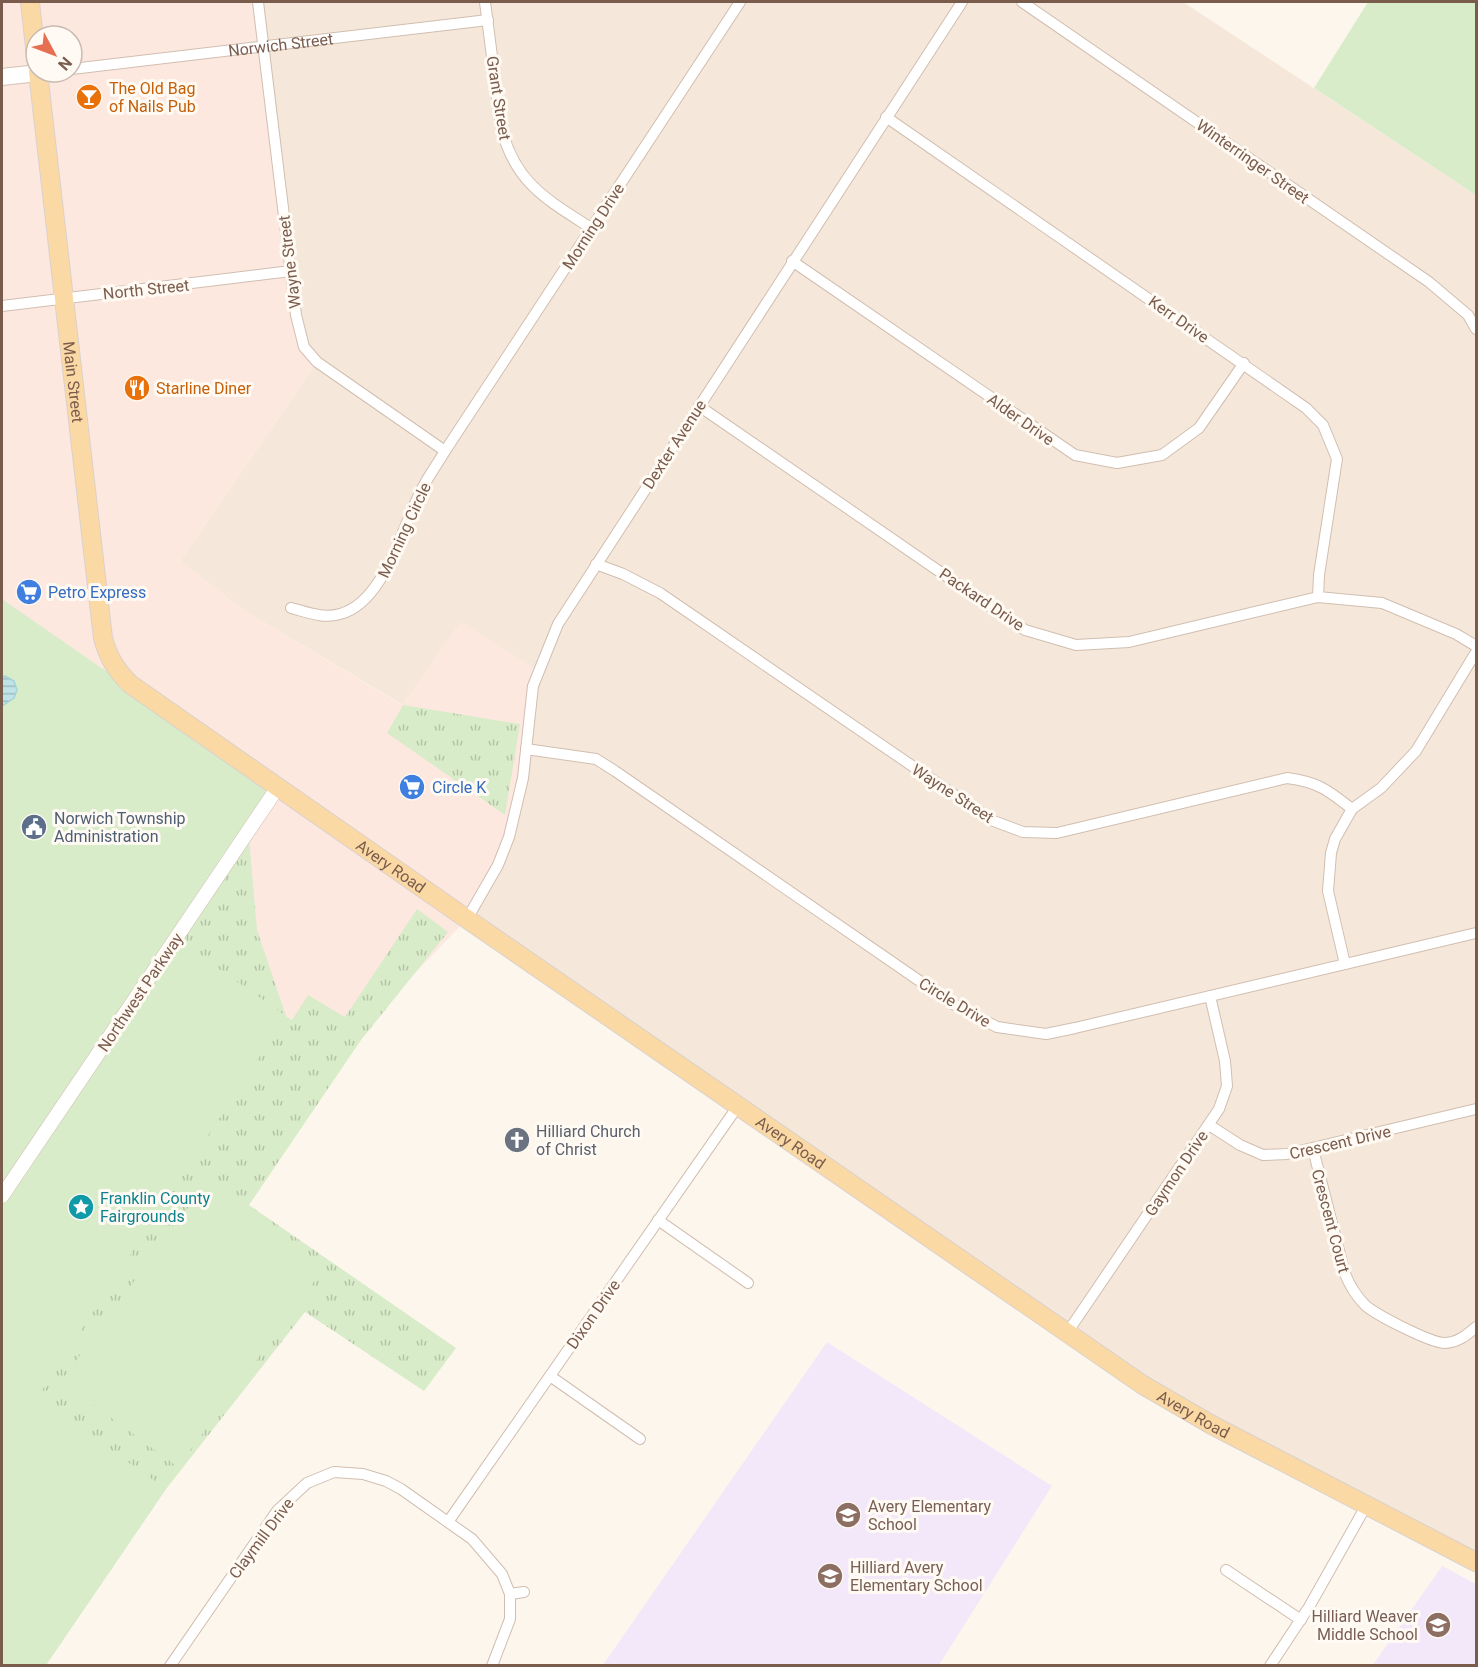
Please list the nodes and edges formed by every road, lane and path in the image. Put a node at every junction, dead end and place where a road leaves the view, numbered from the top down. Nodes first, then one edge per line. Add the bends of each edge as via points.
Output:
1 (30, 2) edge
2 (258, 2) edge
3 (485, 2) edge
4 (740, 2) edge
5 (962, 2) edge
6 (1022, 2) edge
7 (488, 20) junction
8 (32, 24) edge
9 (263, 46) junction
10 (84, 68) edge
11 (24, 74) edge
12 (2, 77) edge
13 (39, 84) edge
14 (886, 117) junction
15 (591, 228) junction
16 (792, 261) junction
17 (291, 271) junction
18 (65, 297) junction
19 (2, 306) edge
20 (1476, 329) edge
21 (1244, 363) junction
22 (699, 406) junction
23 (445, 451) junction
24 (596, 564) junction
25 (1318, 597) junction
26 (291, 608) dead end
27 (1476, 646) edge
28 (1476, 652) edge
29 (130, 684) joint
30 (526, 749) junction
31 (278, 787) junction
32 (1352, 809) junction
33 (467, 920) junction
34 (1476, 933) edge
35 (1345, 964) junction
36 (1210, 996) junction
37 (738, 1106) junction
38 (1476, 1109) edge
39 (1209, 1125) junction
40 (1313, 1149) junction
41 (2, 1196) edge
42 (658, 1220) junction
43 (748, 1283) dead end
44 (1476, 1327) edge
45 (1067, 1333) junction
46 (550, 1376) junction
47 (640, 1439) dead end
48 (1366, 1506) junction
49 (448, 1522) junction
50 (1476, 1562) edge
51 (1227, 1570) dead end
52 (524, 1592) dead end
53 (510, 1594) junction
54 (1301, 1620) junction
55 (170, 1665) edge
56 (492, 1665) edge
57 (1270, 1665) edge

1 - 8 main road
2 - 9 street, Wayne Street
3 - 7 street, Grant Street
4 - 15 street, Morning Drive
5 - 14 street, Dexter Avenue
6 - 20 street, Winterringer Street via 1429,282 1468,315
7 - 9 street, Norwich Street
7 - 15 street, Grant Street via 505,144 525,179 541,196
9 - 10 street, Norwich Street
9 - 17 street, Wayne Street
11 - 12 main road
13 - 18 main road, Main Street
14 - 16 street, Dexter Avenue
14 - 21 street, Kerr Drive
15 - 23 street, Morning Drive
16 - 21 street, Alder Drive via 1075,455 1117,463 1162,455 1199,428
16 - 22 street, Dexter Avenue
17 - 18 street, North Street
17 - 23 street, Wayne Street via 304,347 317,362
18 - 19 street, North Street
18 - 29 main road, Main Street via 103,638 111,661
21 - 25 street, Kerr Drive via 1323,425 1337,459
22 - 24 street, Dexter Avenue
22 - 25 street, Packard Drive via 1025,630 1076,645 1130,642
23 - 26 street, Morning Circle via 420,492 371,596 357,607 324,617
24 - 30 street, Dexter Avenue via 558,624 533,686
24 - 32 street, Wayne Street via 660,593 991,820 1023,832 1057,833 1287,778 1309,781 1329,790
25 - 27 street, Packard Drive via 1382,603
28 - 32 street via 1416,751 1381,788
29 - 31 main road, Avery Road
30 - 33 street, Dexter Avenue via 509,837
30 - 36 street, Circle Drive via 596,759 953,1004 997,1027 1046,1034
31 - 33 main road, Avery Road
31 - 41 street, Northwest Parkway
32 - 35 street via 1331,853 1328,891
33 - 37 main road, Avery Road
34 - 35 street, Circle Drive
35 - 36 street, Circle Drive
36 - 39 street, Gaymon Drive via 1226,1061 1227,1086 1220,1110
37 - 42 street, Dixon Drive
37 - 45 main road, Avery Road
38 - 40 street, Crescent Drive
39 - 40 street, Crescent Drive via 1240,1146 1263,1155
39 - 45 street, Gaymon Drive
40 - 44 street, Crescent Court via 1353,1293 1367,1307 1426,1339 1444,1342 1462,1338
42 - 43 street
42 - 46 street, Dixon Drive
45 - 48 main road, Avery Road via 1182,1408
46 - 47 street
46 - 49 street, Dixon Drive
48 - 50 main road, Avery Road
48 - 54 street
49 - 53 street, Claymill Drive via 472,1539 502,1574
49 - 55 street, Claymill Drive via 386,1481 363,1474 334,1472 306,1483 277,1511
51 - 54 street
52 - 53 street
53 - 56 street via 510,1619
54 - 57 street

